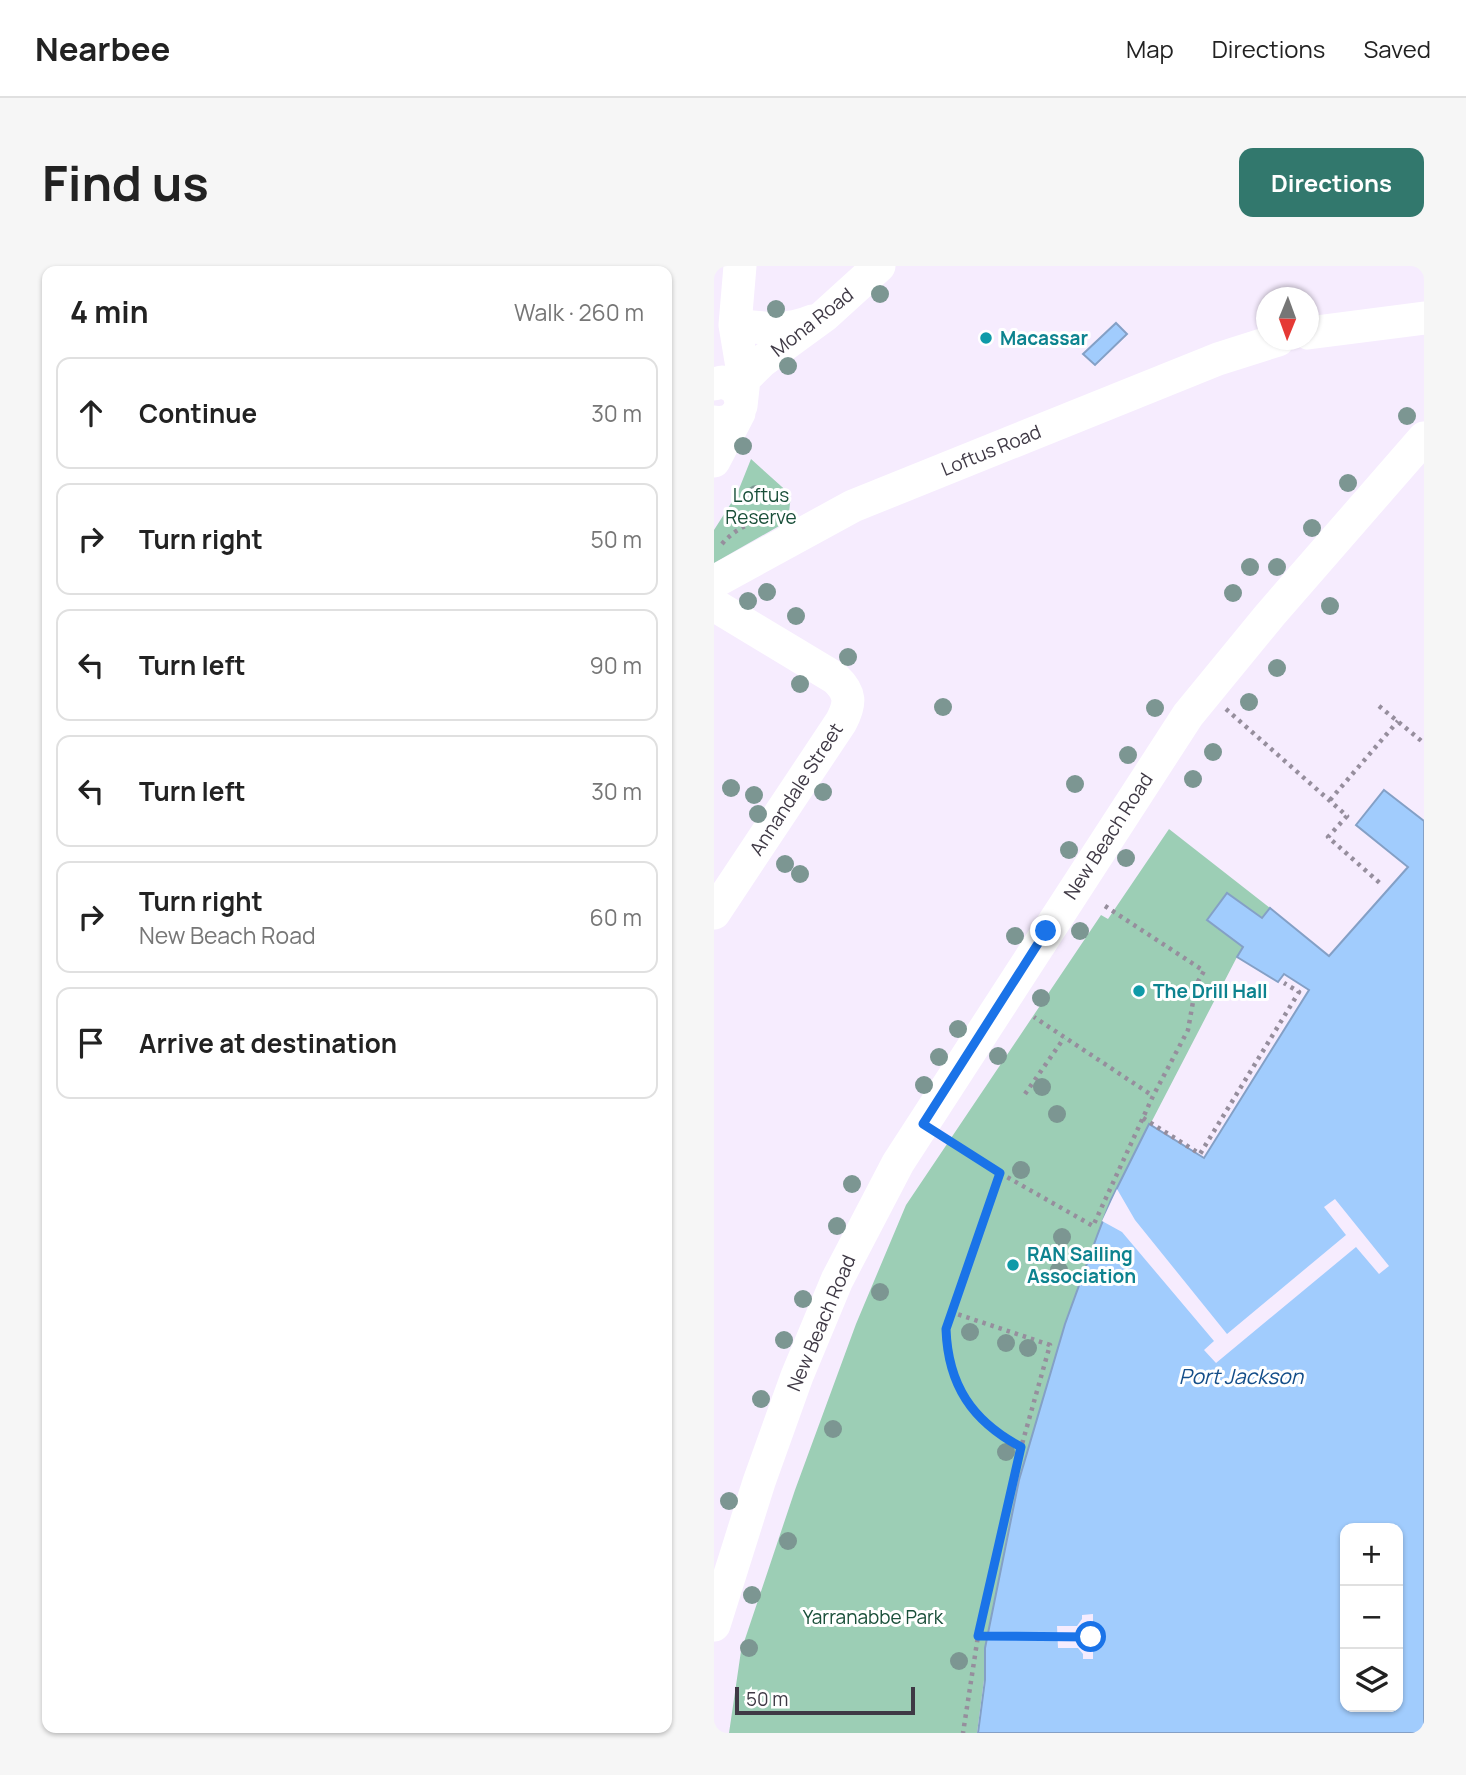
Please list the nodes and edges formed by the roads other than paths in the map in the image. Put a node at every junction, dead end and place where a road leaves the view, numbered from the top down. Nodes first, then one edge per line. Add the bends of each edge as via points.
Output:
1 (740, 266) edge
2 (879, 266) edge
3 (824, 316) junction
4 (1424, 317) edge
5 (735, 325) junction
6 (1319, 331) edge
7 (1256, 347) edge
8 (728, 398) edge
9 (1424, 438) edge
10 (714, 461) edge
11 (714, 582) edge
12 (714, 605) edge
13 (714, 913) edge
14 (714, 1625) edge

1 - 5 street
2 - 3 street, Mona Road
3 - 5 street via 792,327
3 - 8 street, Mona Road via 761,362
4 - 6 street
5 - 8 street
7 - 11 street, Loftus Road via 853,506
8 - 10 street
9 - 14 street, New Beach Road via 1205,692 1146,775 898,1163 836,1280 797,1377
12 - 13 street, Annandale Street via 835,678 847,689 849,699 841,722

